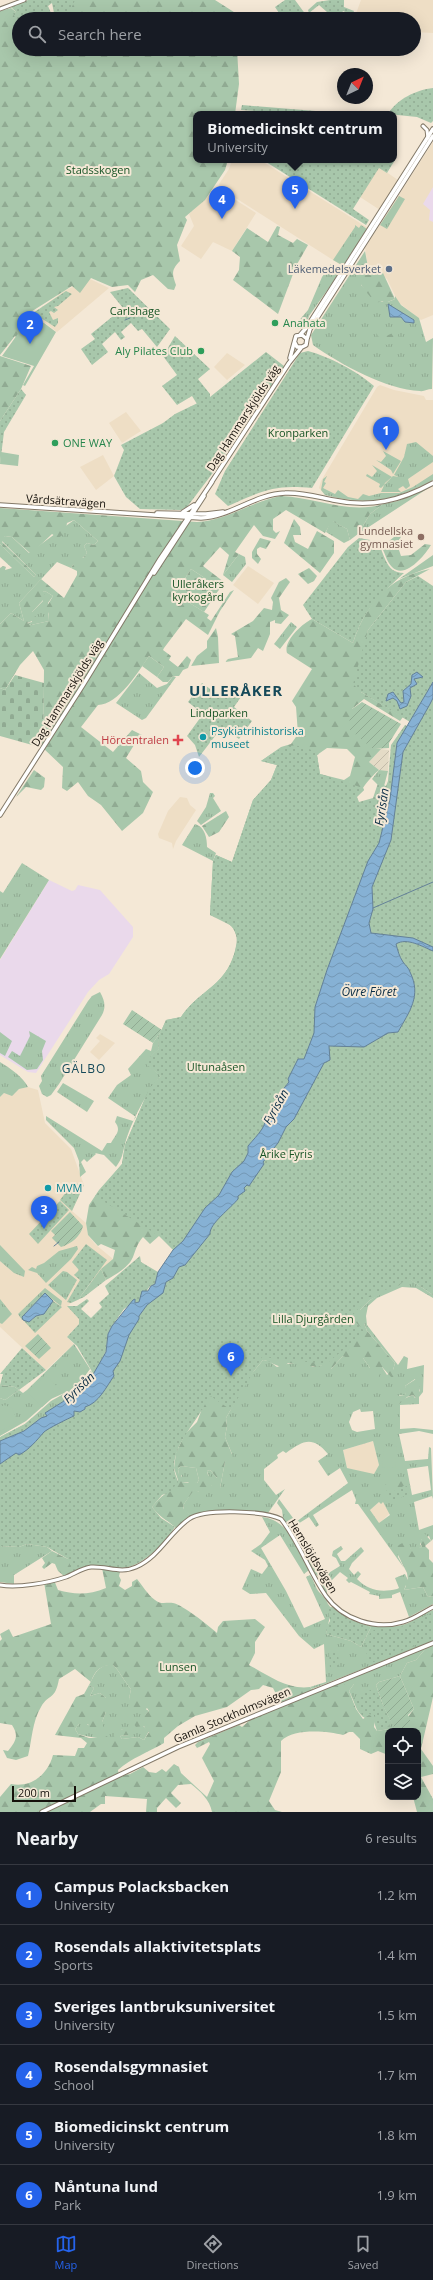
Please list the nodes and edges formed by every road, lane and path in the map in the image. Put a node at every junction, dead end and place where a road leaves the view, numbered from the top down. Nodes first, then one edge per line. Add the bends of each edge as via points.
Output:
1 (24, 0) edge
2 (0, 9) edge
3 (423, 126) dead end
4 (433, 129) edge
5 (433, 136) edge
6 (428, 138) junction
7 (300, 335) junction
8 (307, 339) junction
9 (294, 343) junction
10 (301, 348) junction
11 (289, 363) junction
12 (433, 483) edge
13 (201, 499) junction
14 (0, 505) edge
15 (226, 512) junction
16 (179, 513) junction
17 (131, 514) junction
18 (206, 514) junction
19 (170, 516) junction
20 (191, 516) junction
21 (201, 518) junction
22 (187, 525) junction
23 (181, 527) junction
24 (148, 581) junction
25 (0, 815) edge
26 (0, 1585) edge
27 (433, 1607) edge
28 (433, 1643) edge
29 (42, 1812) edge

1 - 2 street
3 - 6 street via 427,130
4 - 6 main road
5 - 8 main road via 310,329
6 - 7 main road
7 - 8 main road
7 - 9 main road via 295,338
8 - 10 main road via 306,345
9 - 10 main road
9 - 11 main road, Dag Hammarskjölds väg
10 - 11 main road, Dag Hammarskjölds väg
11 - 13 main road, Dag Hammarskjölds väg
12 - 15 main road via 401,498 377,504 354,504 286,493 266,496
13 - 16 main road via 189,510
13 - 18 main road via 199,510
13 - 20 main road, Dag Hammarskjölds väg
14 - 17 main road, Vårdsätravägen
15 - 18 main road
15 - 21 main road via 212,518
16 - 17 main road, Vårdsätravägen
16 - 20 main road, Vårdsätravägen
17 - 19 main road, Vårdsätravägen
18 - 20 main road
19 - 20 main road, Vårdsätravägen
19 - 23 main road via 181,520
20 - 21 main road
20 - 22 main road, Dag Hammarskjölds väg
20 - 23 main road, Dag Hammarskjölds väg
21 - 22 main road
22 - 24 main road, Dag Hammarskjölds väg
23 - 24 main road, Dag Hammarskjölds väg
24 - 25 main road, Dag Hammarskjölds väg
26 - 27 street, Hemslöjdsvägen via 22,1586 58,1579 91,1567 128,1570 151,1558 192,1517 213,1513 242,1513 270,1515 281,1520 327,1597 349,1616 361,1622 389,1625 409,1620
28 - 29 main road, Gamla Stockholmsvägen via 178,1747

